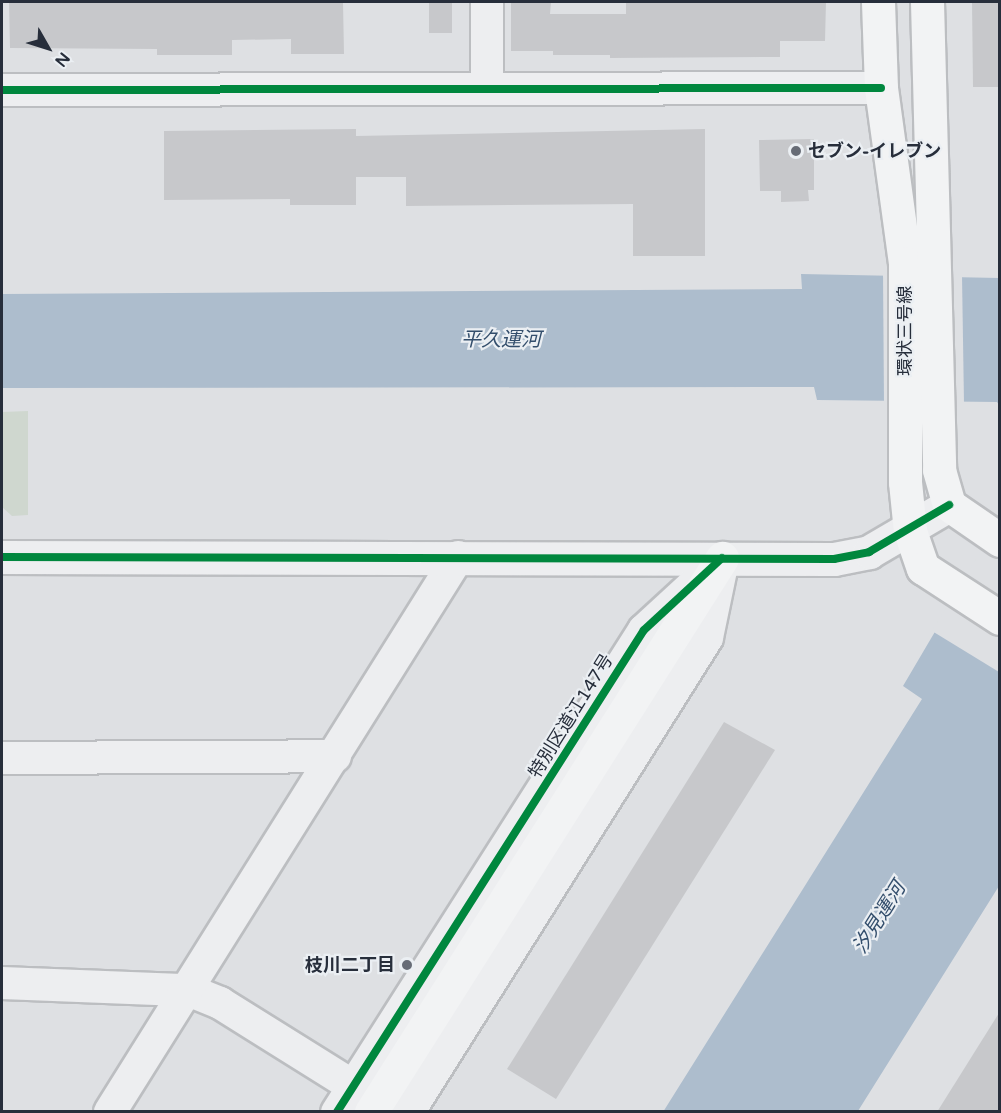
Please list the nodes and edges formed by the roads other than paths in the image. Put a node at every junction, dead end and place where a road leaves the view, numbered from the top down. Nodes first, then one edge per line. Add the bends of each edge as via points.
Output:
1 (487, 2) edge
2 (878, 2) edge
3 (927, 2) edge
4 (881, 88) junction
5 (487, 89) junction
6 (2, 90) edge
7 (920, 263) junction
8 (920, 408) junction
9 (949, 505) junction
10 (910, 531) junction
11 (994, 537) edge
12 (2, 557) edge
13 (458, 557) junction
14 (722, 558) junction
15 (999, 618) edge
16 (335, 756) junction
17 (2, 758) edge
18 (2, 983) edge
19 (188, 990) junction
20 (354, 1103) edge
21 (110, 1112) edge
22 (407, 1112) edge

1 - 5 street
2 - 4 main road, 環状三号線
3 - 7 main road, 環状三号線
4 - 5 street
4 - 7 main road, 環状三号線
5 - 6 street
7 - 8 main road, 環状三号線
8 - 9 main road, 環状三号線
8 - 10 main road, 環状三号線
9 - 10 street
9 - 11 main road
10 - 14 street via 869,552 834,559
10 - 15 main road, 環状三号線 via 923,568
12 - 13 street
13 - 14 street
13 - 16 street
14 - 20 main road via 619,718
14 - 20 street, 特別区道江147号 via 644,630
14 - 22 street via 706,637
16 - 17 street
16 - 19 street
18 - 19 street
19 - 20 street via 220,1003
19 - 21 street

